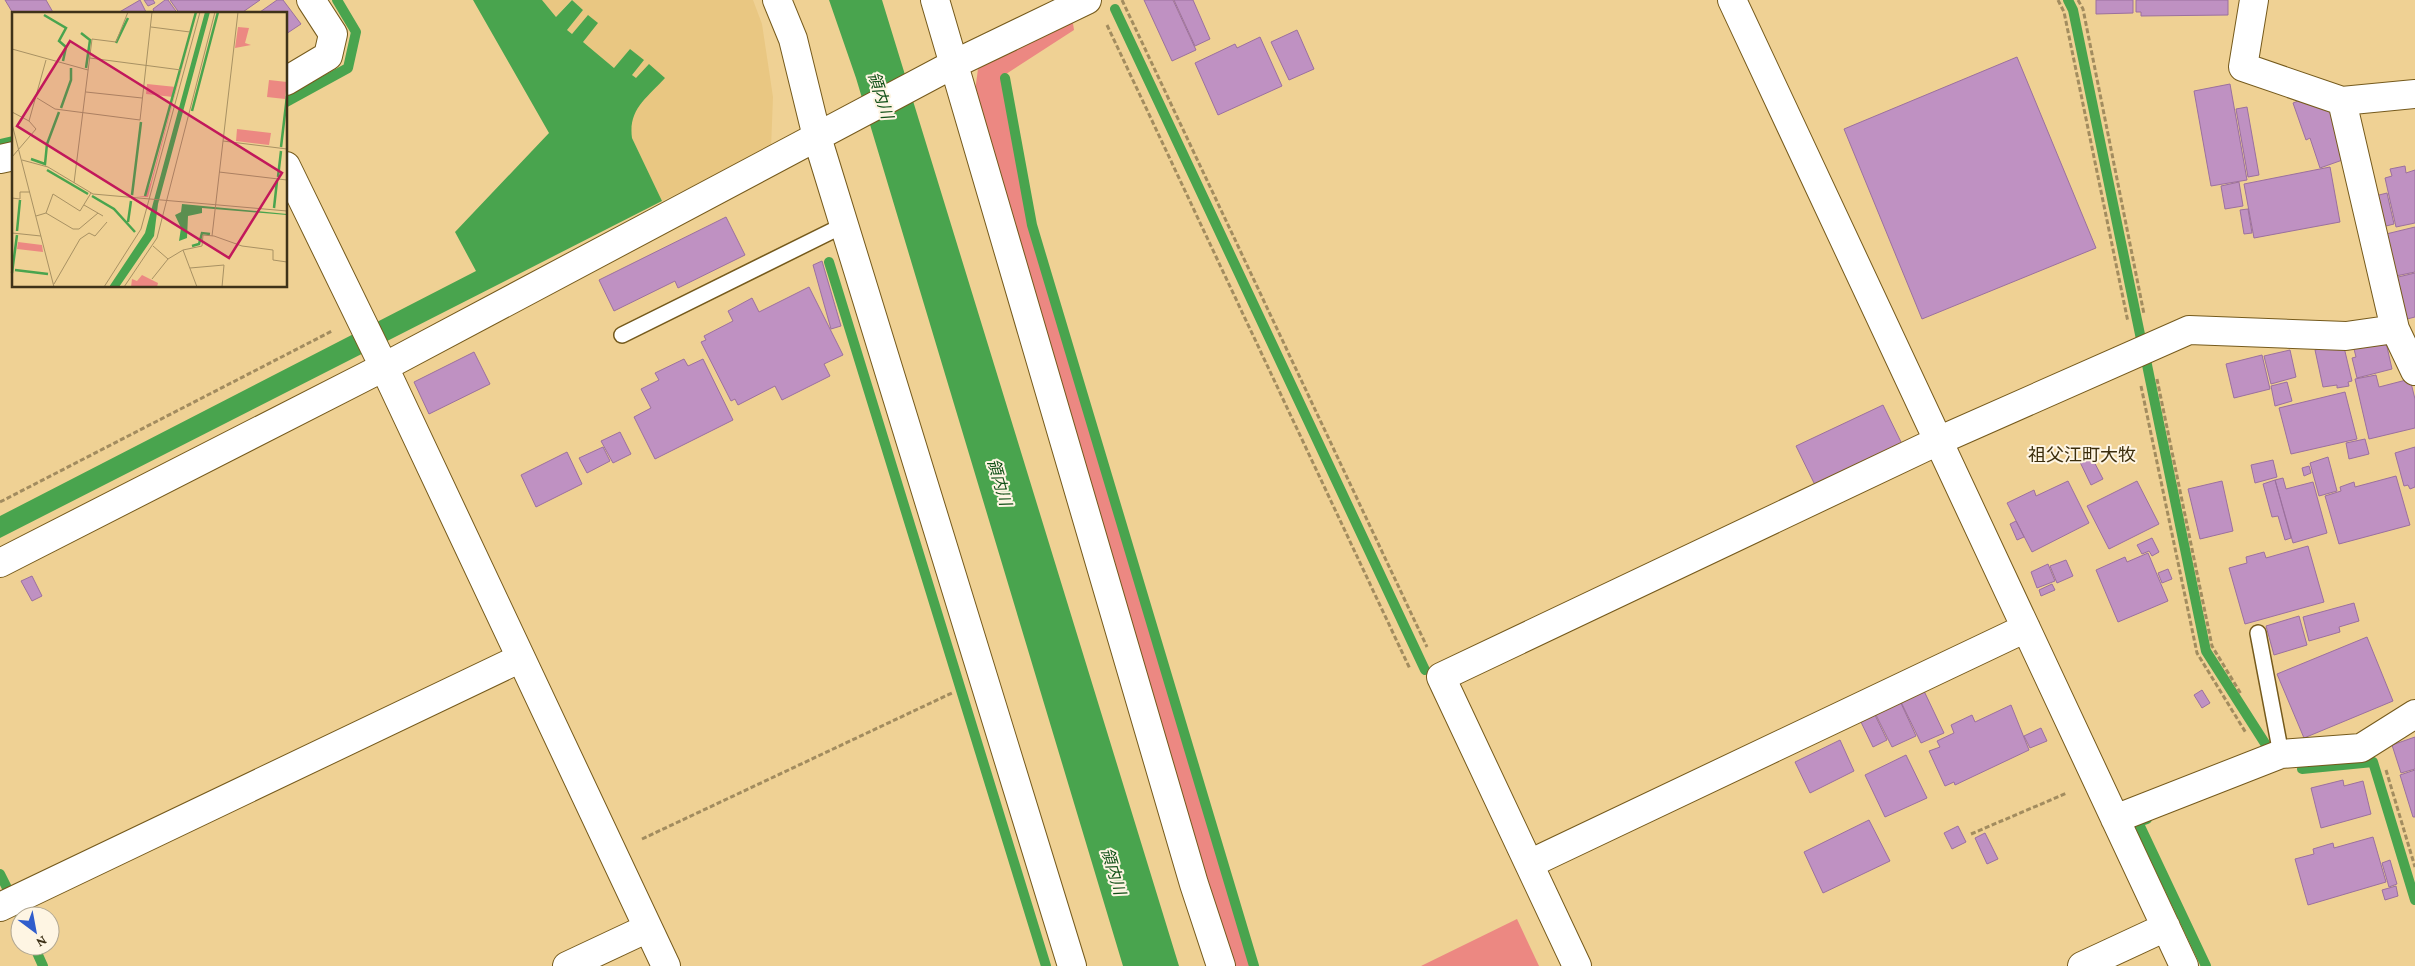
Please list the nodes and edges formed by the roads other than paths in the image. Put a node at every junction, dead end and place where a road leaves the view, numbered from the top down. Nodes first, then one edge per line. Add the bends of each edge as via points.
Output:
1 (311, 0) edge
2 (777, 0) edge
3 (935, 0) edge
4 (1732, 0) edge
5 (2254, 0) edge
6 (1095, 9) edge
7 (952, 65) junction
8 (288, 80) edge
9 (2415, 94) edge
10 (2342, 101) junction
11 (823, 135) junction
12 (288, 170) edge
13 (844, 225) junction
14 (2395, 329) junction
15 (622, 334) dead end
16 (380, 359) junction
17 (2415, 371) edge
18 (1938, 441) junction
19 (0, 563) edge
20 (2026, 628) junction
21 (2258, 633) dead end
22 (521, 658) junction
23 (2415, 714) edge
24 (2281, 754) junction
25 (2115, 819) junction
26 (1529, 864) junction
27 (0, 907) edge
28 (2166, 927) junction
29 (648, 928) junction
30 (567, 966) edge
31 (666, 966) edge
32 (1072, 966) edge
33 (1220, 966) edge
34 (1577, 966) edge
35 (2082, 966) edge
36 (2184, 966) edge

1 - 8 street via 333,34 328,56
2 - 11 street via 793,39
3 - 7 street
4 - 18 street
5 - 10 street via 2243,67
6 - 7 street
7 - 11 street
7 - 33 street
9 - 10 street
10 - 14 street
11 - 13 street
11 - 16 street
12 - 16 street
13 - 15 lane
13 - 32 street
14 - 17 street
14 - 18 street via 2346,336 2190,330
16 - 19 street
16 - 22 street
18 - 20 street
18 - 26 street via 1441,677
20 - 25 street
20 - 26 street
21 - 24 lane
22 - 27 street
22 - 29 street
23 - 24 street via 2362,748
24 - 25 street
25 - 28 street
26 - 34 street
28 - 35 street
28 - 36 street
29 - 30 street
29 - 31 street

